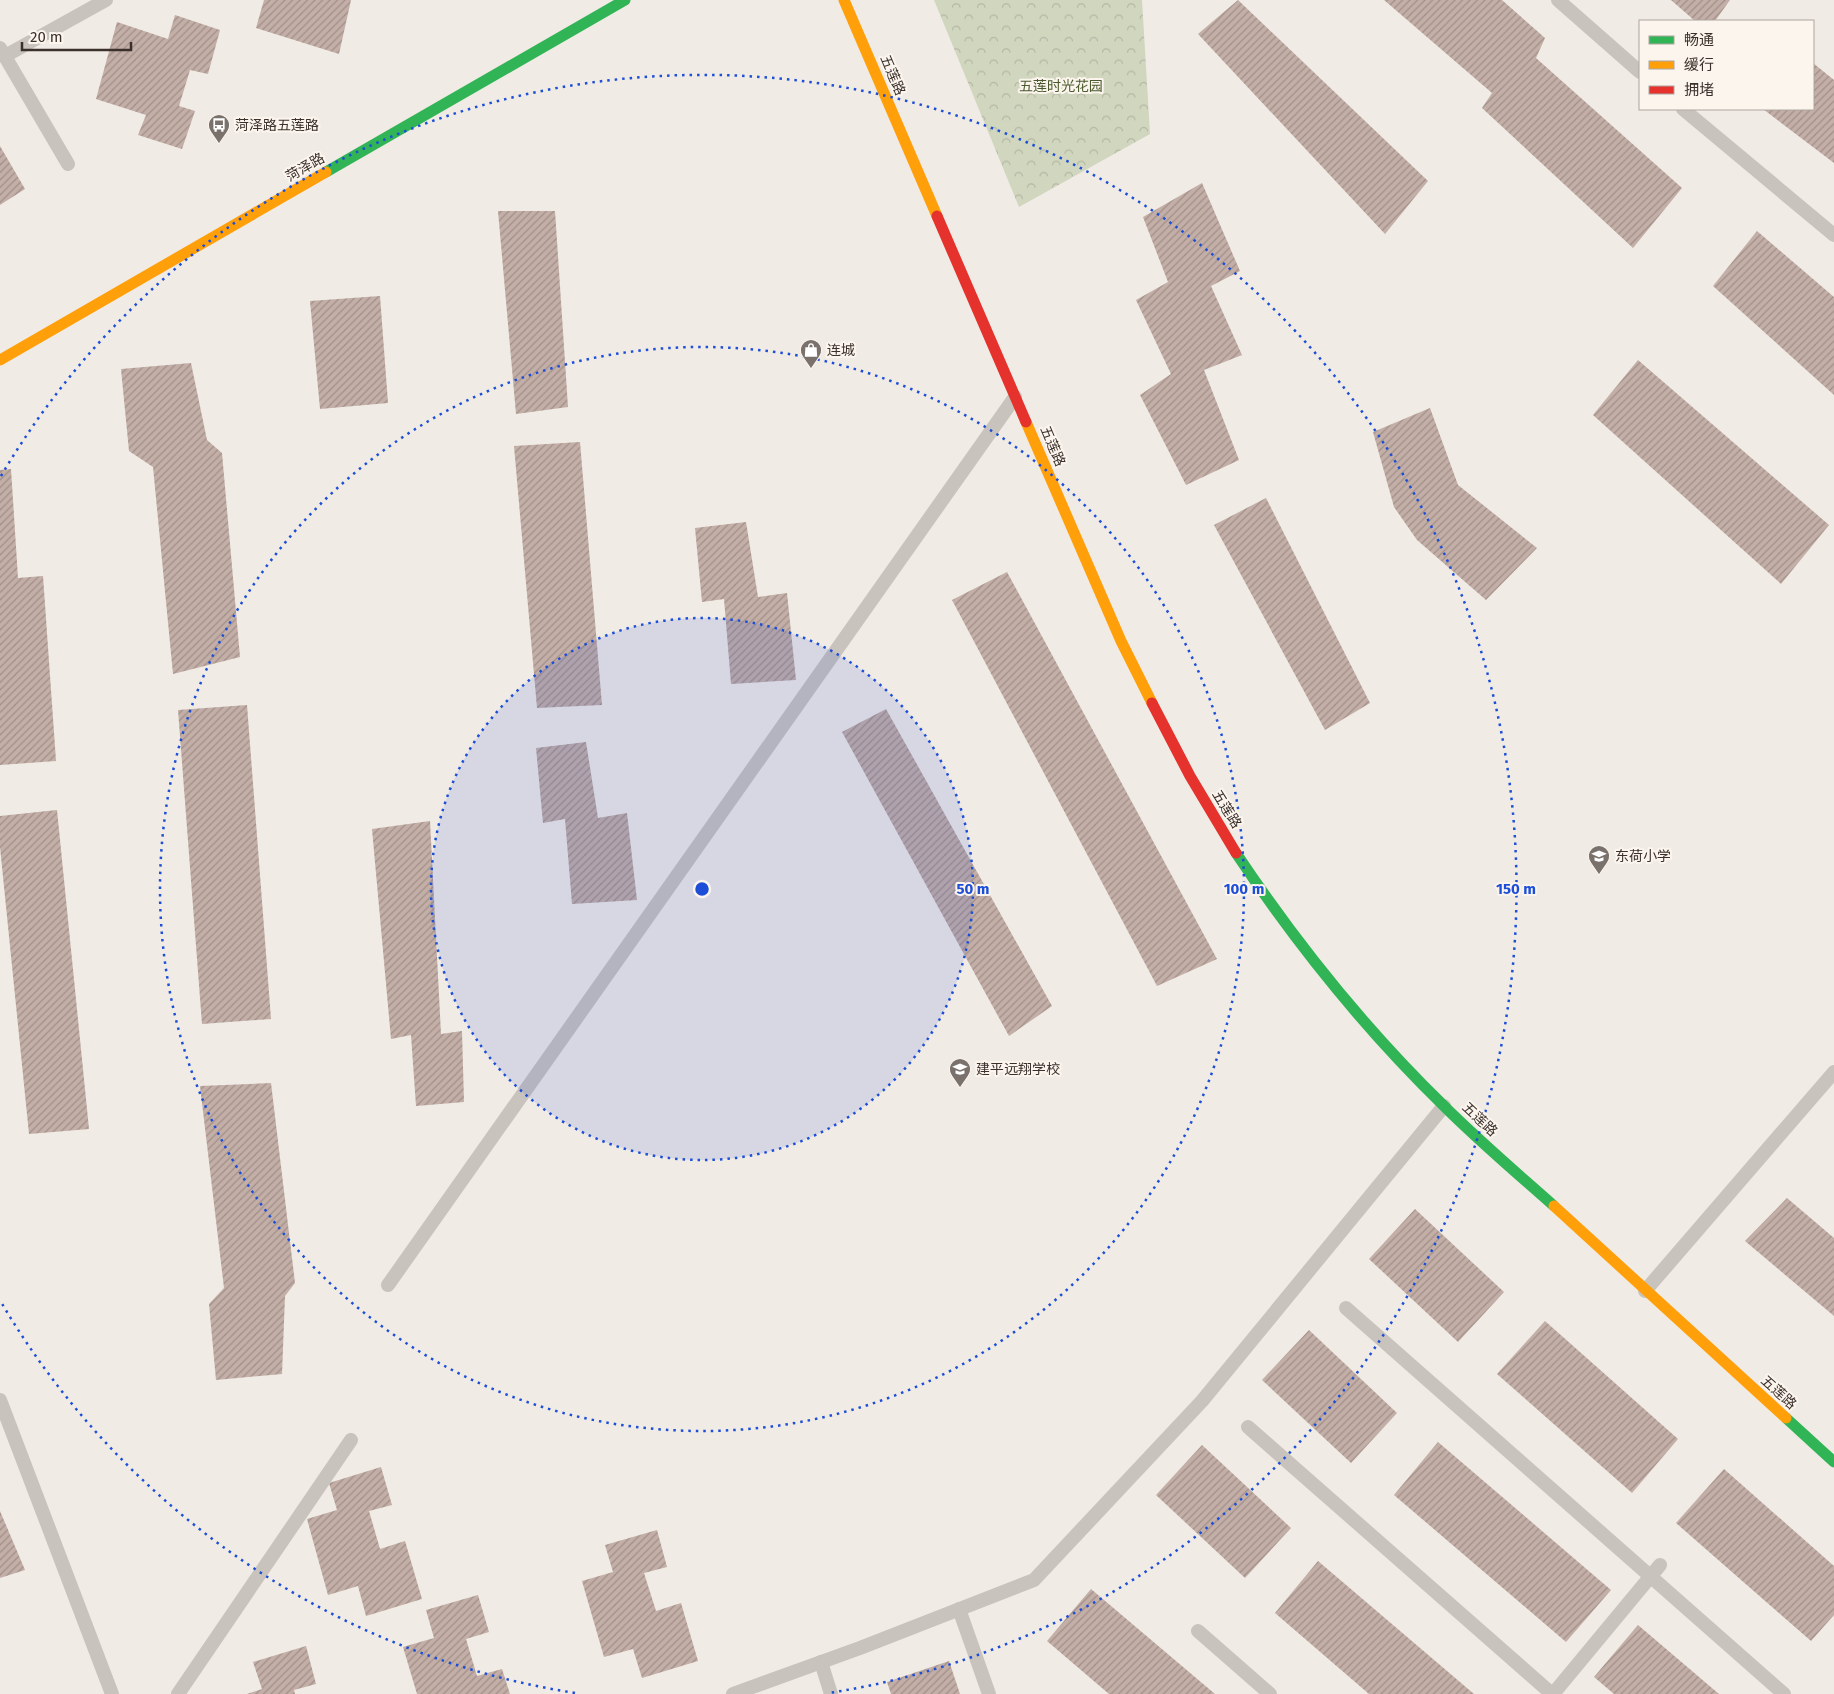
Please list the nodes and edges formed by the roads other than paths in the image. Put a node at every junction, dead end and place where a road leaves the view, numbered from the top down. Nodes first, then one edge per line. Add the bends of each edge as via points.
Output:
1 (106, 0) edge
2 (625, 0) edge
3 (844, 0) edge
4 (1558, 0) edge
5 (2, 52) edge
6 (1639, 71) edge
7 (1684, 110) edge
8 (68, 164) dead end
9 (1834, 235) edge
10 (0, 360) edge
11 (1016, 398) junction
12 (1834, 1072) edge
13 (1444, 1106) junction
14 (388, 1285) dead end
15 (1645, 1291) junction
16 (1346, 1308) dead end
17 (0, 1400) edge
18 (1248, 1426) dead end
19 (351, 1440) dead end
20 (1834, 1462) edge
21 (1660, 1565) dead end
22 (1650, 1576) junction
23 (959, 1610) junction
24 (1198, 1630) dead end
25 (821, 1662) junction
26 (112, 1694) edge
27 (178, 1694) edge
28 (733, 1694) edge
29 (831, 1694) edge
30 (989, 1694) edge
31 (1270, 1694) edge
32 (1553, 1694) edge
33 (1784, 1694) edge

1 - 5 lane
2 - 10 street, 菏泽路
3 - 11 street, 五莲路
4 - 6 lane
5 - 8 lane
7 - 9 lane
11 - 13 street, 五莲路 via 1121,641 1196,788 1237,855 1286,924 1336,988
11 - 14 lane
12 - 15 lane
13 - 15 street, 五莲路
13 - 23 lane via 1202,1401 1034,1580
15 - 20 street, 五莲路
16 - 22 lane
17 - 26 lane
18 - 32 lane
19 - 27 lane
21 - 22 lane
22 - 32 lane
22 - 33 lane
23 - 25 lane
23 - 30 lane
24 - 31 lane
25 - 28 lane
25 - 29 lane

